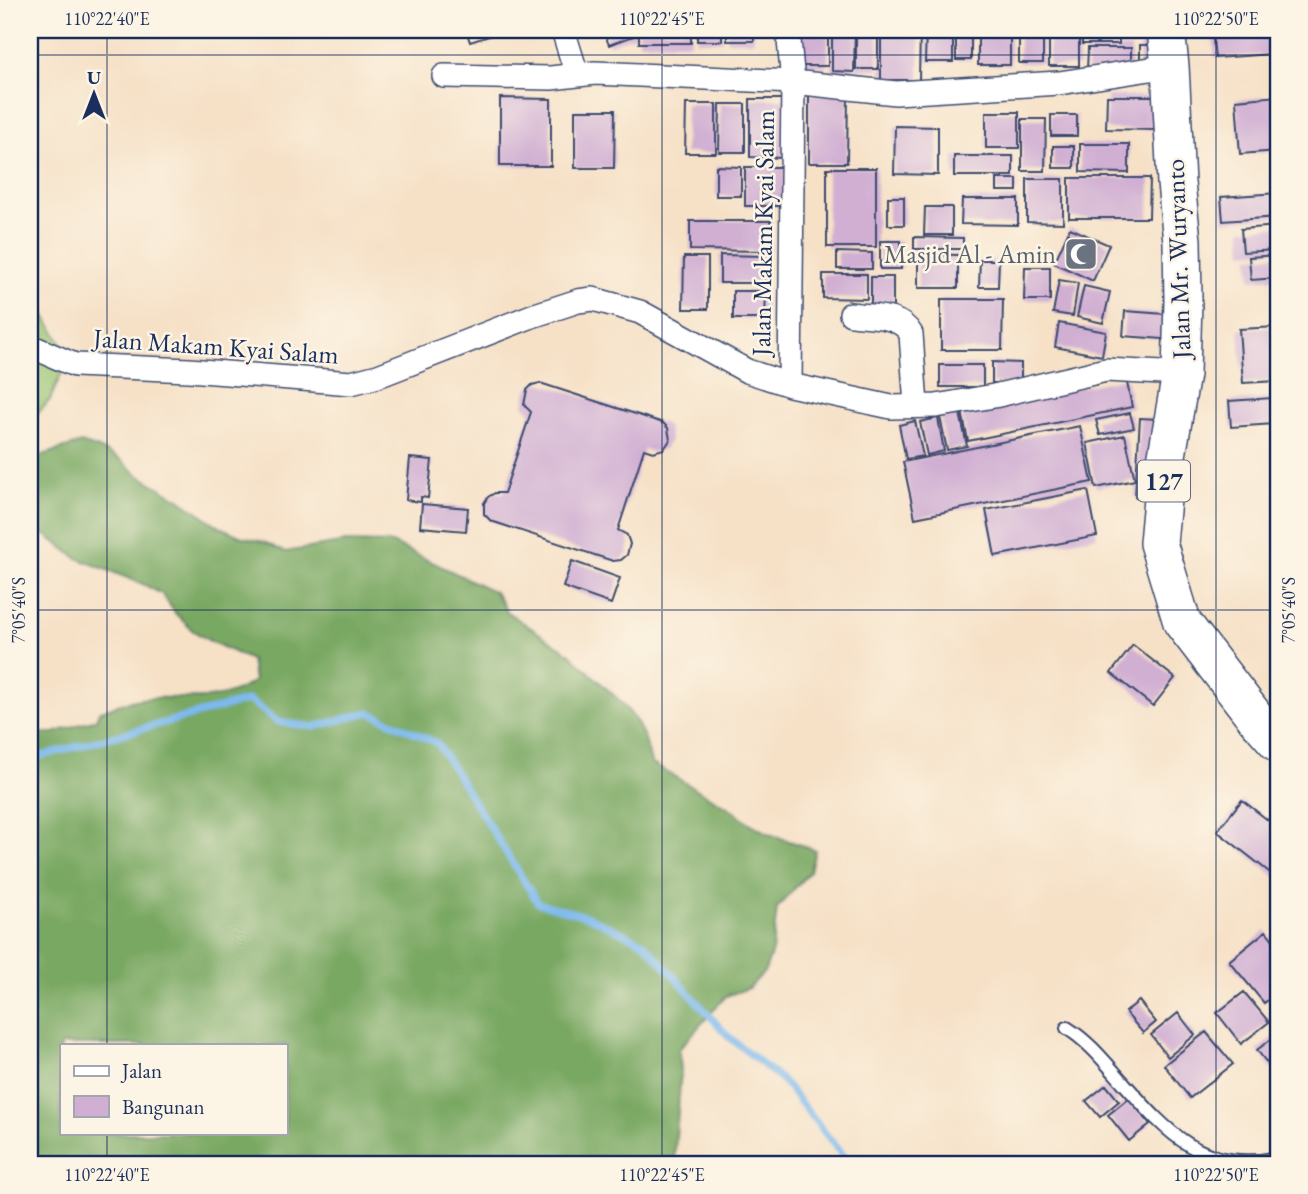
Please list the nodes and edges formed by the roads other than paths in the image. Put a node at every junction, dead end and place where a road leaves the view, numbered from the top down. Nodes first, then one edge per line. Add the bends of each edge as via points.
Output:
1 (563, 30) edge
2 (788, 30) edge
3 (1166, 30) edge
4 (1170, 66) junction
5 (577, 75) junction
6 (444, 76) dead end
7 (793, 82) junction
8 (851, 314) dead end
9 (30, 346) edge
10 (1181, 374) junction
11 (790, 384) junction
12 (916, 406) junction
13 (1278, 743) edge
14 (1067, 1028) dead end
15 (1278, 1158) edge

1 - 5 street
2 - 7 street, Jalan Makam Kyai Salam
3 - 4 main road, Jalan Mr. Wuryanto / 127
4 - 7 street via 1059,83 896,93
4 - 10 main road, Jalan Mr. Wuryanto / 127 via 1182,241
5 - 6 street
5 - 7 street
7 - 11 street, Jalan Makam Kyai Salam
8 - 12 street via 901,322 907,327
9 - 11 street, Jalan Makam Kyai Salam via 75,365 351,383 532,316 593,299 640,312 747,371
10 - 12 street, Jalan Makam Kyai Salam via 1106,370 994,396
10 - 13 main road, Jalan Mr. Wuryanto / 127 via 1158,543 1182,622
11 - 12 street, Jalan Makam Kyai Salam via 891,407
14 - 15 lane via 1088,1043 1172,1133 1189,1145 1238,1163

